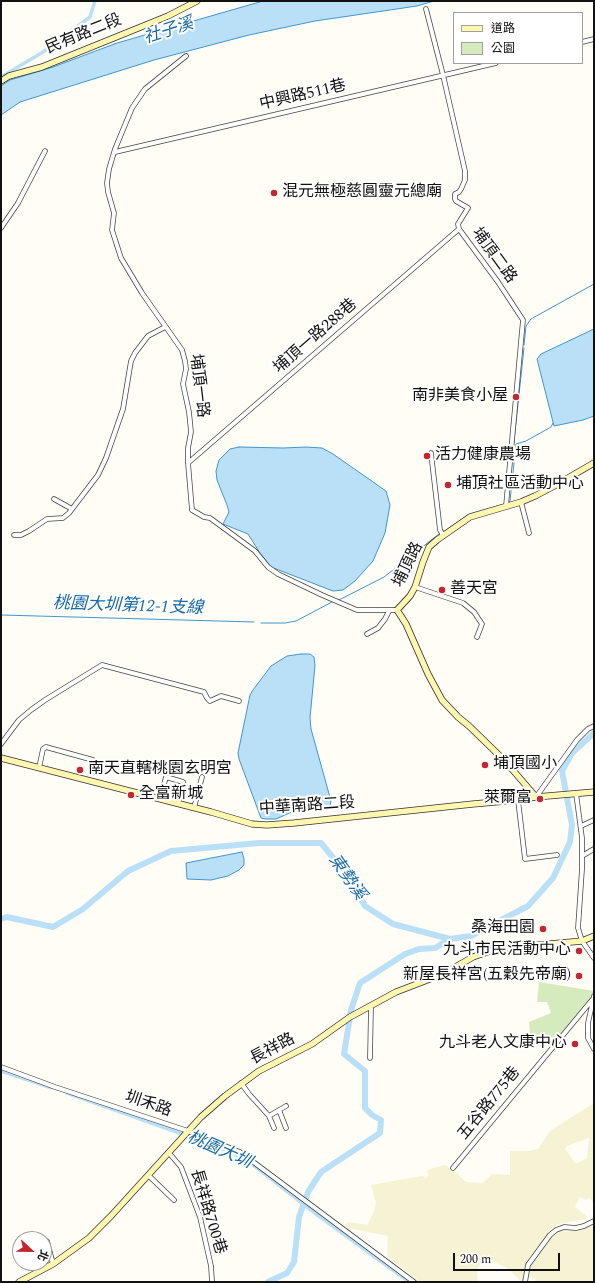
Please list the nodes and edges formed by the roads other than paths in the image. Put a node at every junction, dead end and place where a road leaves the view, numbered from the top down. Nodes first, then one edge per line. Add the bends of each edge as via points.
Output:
1 (197, 1) edge
2 (426, 9) dead end
3 (594, 40) edge
4 (583, 42) edge
5 (186, 56) dead end
6 (492, 64) edge
7 (443, 75) junction
8 (1, 81) edge
9 (45, 151) dead end
10 (115, 152) junction
11 (1, 228) edge
12 (459, 229) junction
13 (165, 327) junction
14 (432, 453) dead end
15 (188, 463) junction
16 (594, 463) edge
17 (54, 499) dead end
18 (521, 502) junction
19 (506, 506) junction
20 (72, 508) junction
21 (529, 533) dead end
22 (14, 535) dead end
23 (443, 535) junction
24 (416, 587) junction
25 (397, 610) junction
26 (389, 611) junction
27 (367, 634) dead end
28 (477, 637) dead end
29 (239, 701) dead end
30 (594, 726) edge
31 (1, 744) edge
32 (1, 758) edge
33 (93, 760) dead end
34 (39, 768) junction
35 (202, 777) dead end
36 (594, 792) edge
37 (574, 794) junction
38 (536, 797) junction
39 (160, 799) junction
40 (518, 800) junction
41 (178, 804) junction
42 (194, 808) junction
43 (594, 820) edge
44 (580, 826) junction
45 (594, 849) edge
46 (557, 855) dead end
47 (582, 856) junction
48 (594, 936) edge
49 (582, 941) junction
50 (594, 958) edge
51 (593, 998) edge
52 (371, 1006) junction
53 (594, 1050) edge
54 (370, 1058) dead end
55 (1, 1067) edge
56 (241, 1083) junction
57 (286, 1106) dead end
58 (279, 1110) junction
59 (269, 1116) junction
60 (274, 1128) dead end
61 (286, 1128) dead end
62 (186, 1134) junction
63 (169, 1153) junction
64 (453, 1168) dead end
65 (148, 1175) junction
66 (174, 1200) dead end
67 (594, 1221) edge
68 (52, 1260) edge
69 (53, 1264) junction
70 (19, 1282) edge
71 (212, 1282) edge
72 (414, 1282) edge
73 (525, 1282) edge

1 - 8 street, 民有路二段 via 147,24
2 - 7 street, 埔頂二路
3 - 4 street
5 - 10 street, 埔頂一路 via 145,90 132,108
6 - 7 street, 中興路511巷
7 - 10 street, 中興路511巷
7 - 12 street, 埔頂二路 via 465,171 465,180 459,192 455,194 456,201 468,208 458,224
9 - 11 street via 18,203
10 - 13 street, 埔頂一路 via 107,183 114,213 114,237 121,258
12 - 15 street, 埔頂一路288巷
12 - 19 street, 埔頂二路 via 523,320
13 - 15 street, 埔頂一路 via 182,350 185,361 183,384 191,432
13 - 20 street via 148,336 135,353 131,361 123,409 106,458 98,475
14 - 23 street via 440,530
15 - 26 street, 埔頂一路 via 192,510 210,518 255,551 268,567 357,610
16 - 18 street, 埔頂路 via 556,486
17 - 20 street
18 - 19 street, 埔頂路
18 - 21 street
19 - 23 street, 埔頂路 via 470,517
20 - 22 street via 62,518 47,519 29,531
23 - 24 street, 埔頂路 via 429,547 422,562
24 - 25 street, 埔頂路
24 - 28 street via 463,603 474,612 482,624
25 - 26 street, 埔頂一路
25 - 38 street, 埔頂路 via 442,700 505,761
26 - 27 street via 378,628
29 - 31 street via 221,696 210,700 204,692 102,665 31,710 19,720
30 - 38 street via 577,740
32 - 34 street, 中華南路二段
33 - 34 street via 46,747 43,749
34 - 39 street, 中華南路二段
35 - 42 street
36 - 37 street, 中華南路二段
37 - 38 street, 中華南路二段
37 - 44 street
38 - 40 street, 中華南路二段
39 - 41 street, 中華南路二段
39 - 41 street via 166,777 183,782
40 - 42 street, 中華南路二段 via 271,825 252,824
40 - 46 street via 525,859
41 - 42 street, 中華南路二段
43 - 44 street
44 - 47 street
45 - 47 street
47 - 49 street via 578,928
48 - 49 street, 長祥路
49 - 50 street
49 - 52 street, 長祥路 via 496,949 473,957 443,974 396,992
51 - 53 street via 588,1038
51 - 64 street, 五谷路775巷
52 - 54 street
52 - 56 street, 長祥路 via 312,1044
55 - 62 street, 圳禾路
56 - 59 street
56 - 62 street, 長祥路
57 - 58 street
58 - 59 street
58 - 61 street
59 - 60 street
62 - 63 street, 長祥路
62 - 72 street, 圳禾路 via 240,1152
63 - 65 street, 長祥路
63 - 71 street, 長祥路700巷 via 181,1167 200,1217
65 - 66 street
65 - 69 street, 長祥路 via 89,1238
67 - 73 street via 576,1228 564,1227 550,1235 528,1265
68 - 69 street
69 - 70 street, 長祥路

